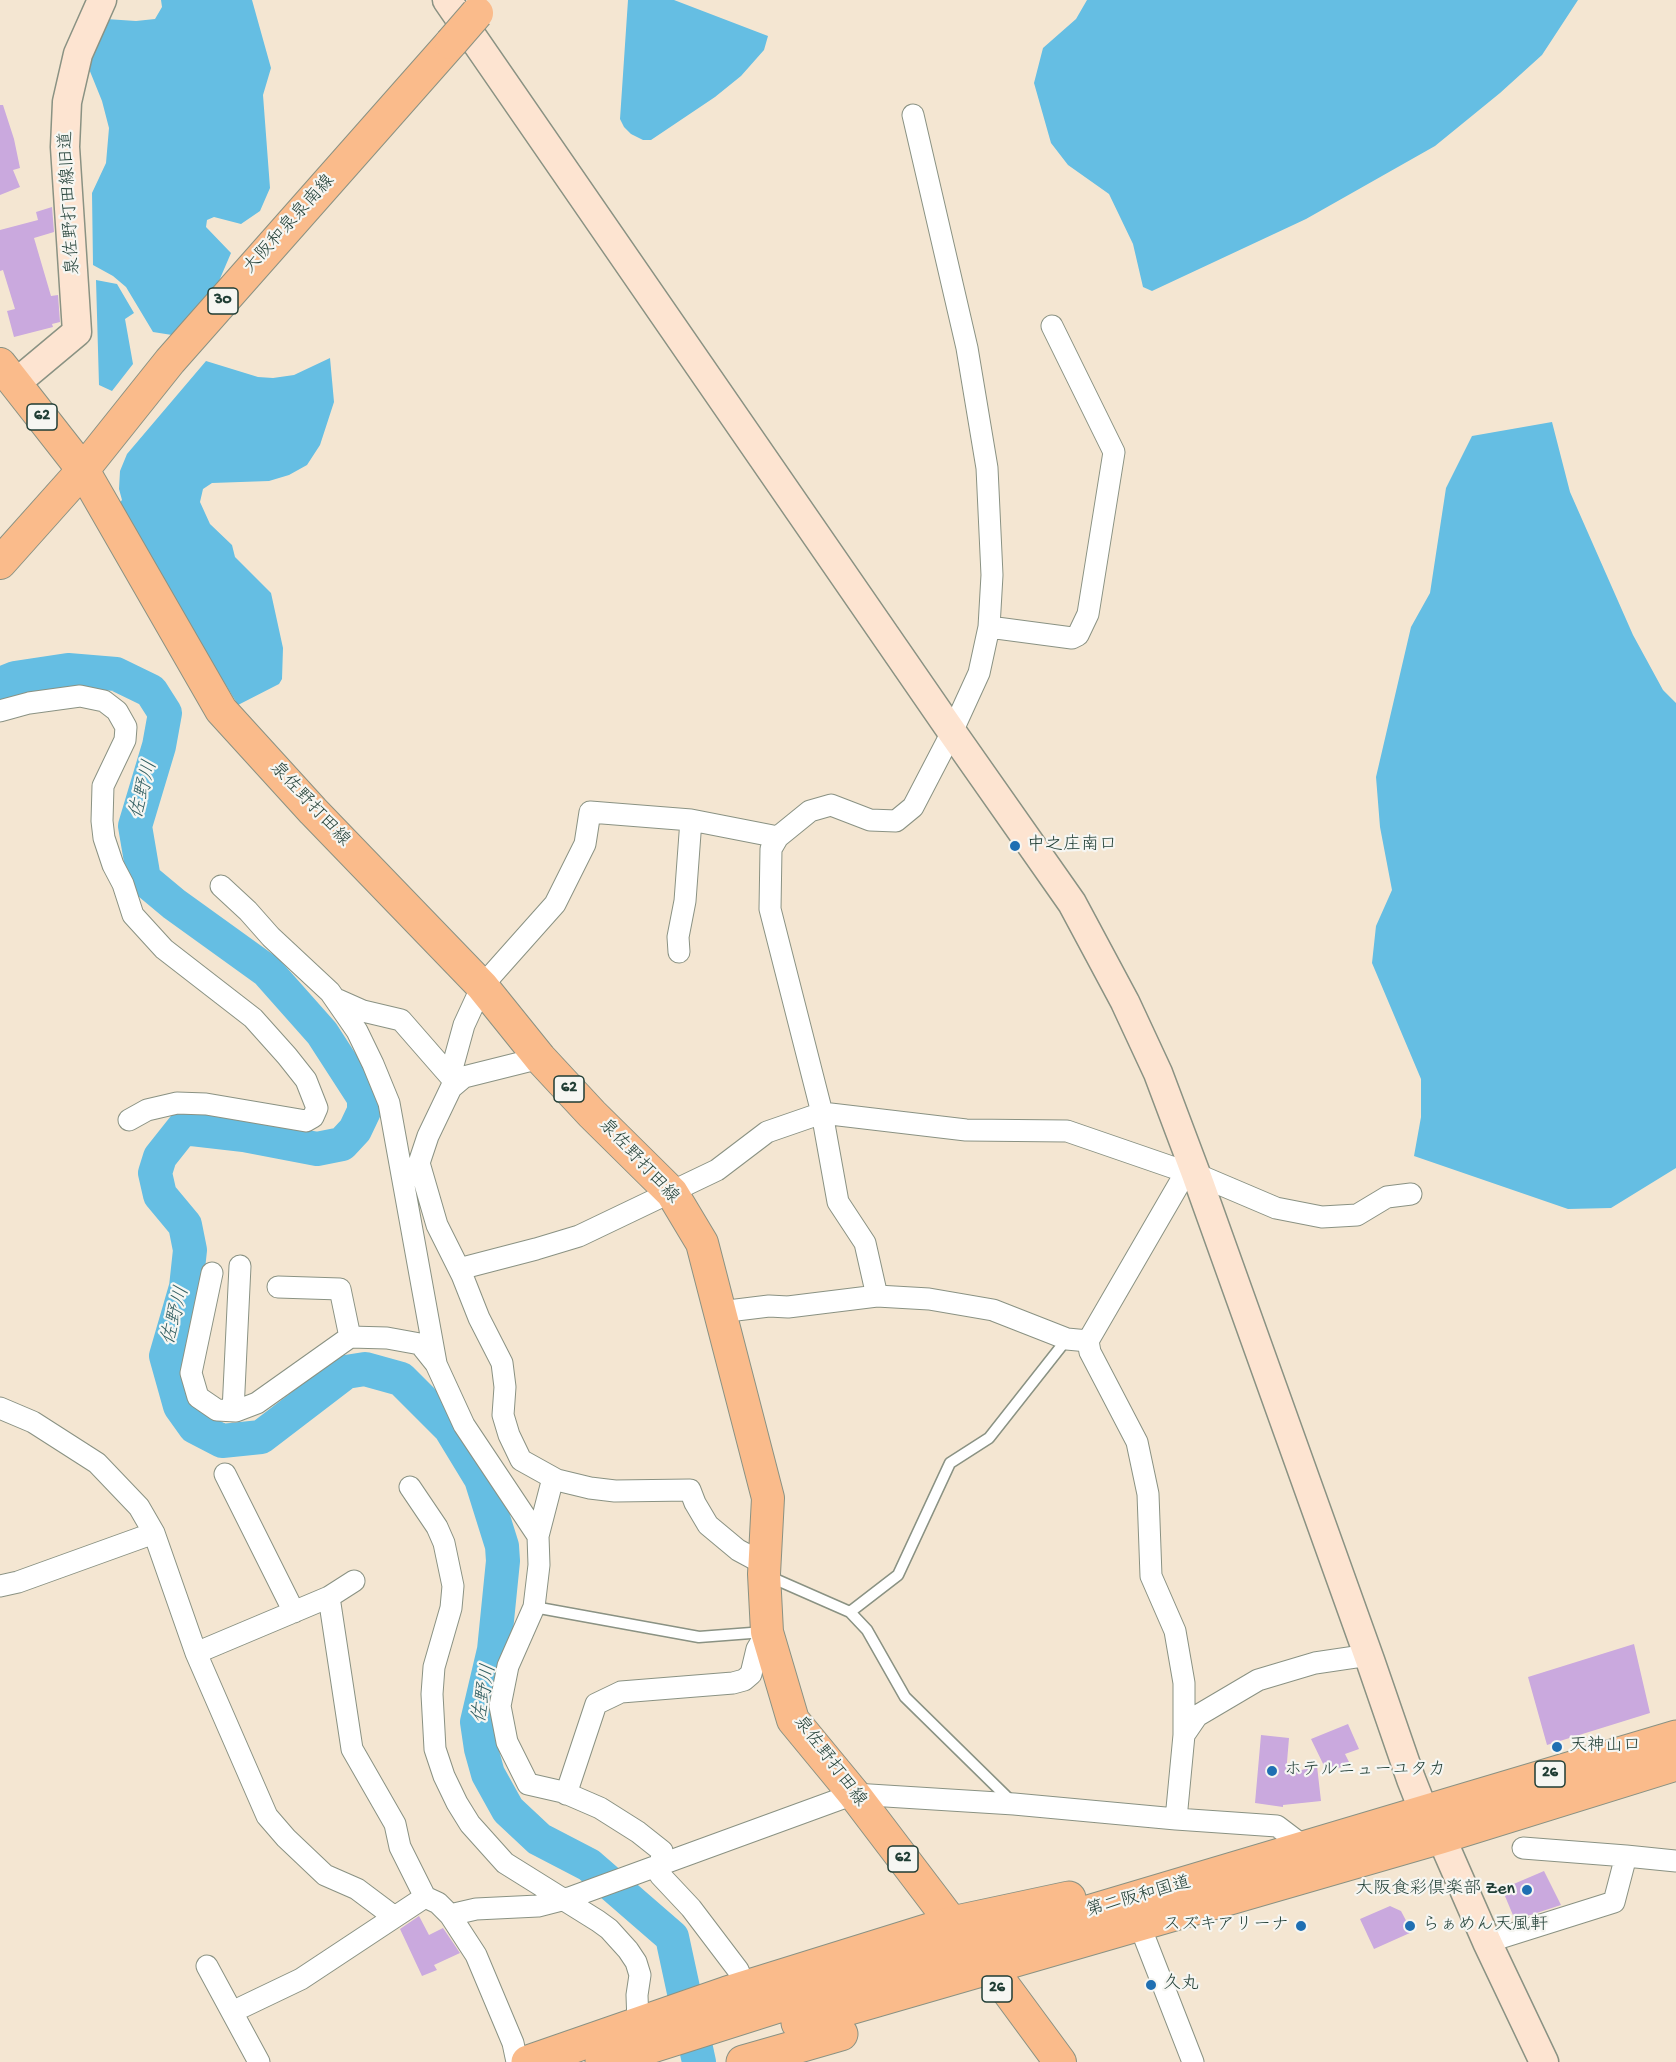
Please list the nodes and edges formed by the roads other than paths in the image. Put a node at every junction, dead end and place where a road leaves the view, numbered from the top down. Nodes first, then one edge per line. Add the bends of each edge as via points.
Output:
1 (102, 0) edge
2 (447, 0) edge
3 (483, 7) edge
4 (913, 115) dead end
5 (1052, 326) dead end
6 (8, 374) edge
7 (83, 470) junction
8 (0, 562) edge
9 (989, 627) junction
10 (0, 711) edge
11 (952, 732) junction
12 (691, 820) junction
13 (778, 837) junction
14 (221, 886) dead end
15 (679, 952) dead end
16 (482, 986) junction
17 (335, 999) junction
18 (540, 1058) junction
19 (453, 1079) junction
20 (822, 1113) junction
21 (129, 1120) dead end
22 (410, 1162) junction
23 (1192, 1172) junction
24 (672, 1193) junction
25 (1411, 1194) dead end
26 (240, 1266) dead end
27 (459, 1269) junction
28 (212, 1273) dead end
29 (278, 1287) dead end
30 (877, 1296) junction
31 (720, 1312) junction
32 (203, 1316) junction
33 (237, 1317) junction
34 (350, 1337) junction
35 (1067, 1339) junction
36 (1088, 1341) junction
37 (436, 1364) junction
38 (0, 1408) edge
39 (233, 1411) junction
40 (225, 1474) dead end
41 (553, 1478) junction
42 (410, 1487) dead end
43 (154, 1533) junction
44 (538, 1536) junction
45 (764, 1569) junction
46 (354, 1581) dead end
47 (0, 1586) edge
48 (329, 1597) junction
49 (534, 1607) junction
50 (294, 1612) junction
51 (850, 1612) junction
52 (767, 1632) junction
53 (196, 1653) junction
54 (1369, 1655) junction
55 (1184, 1735) junction
56 (1676, 1737) edge
57 (1676, 1764) edge
58 (566, 1794) junction
59 (854, 1794) junction
60 (1014, 1804) junction
61 (1176, 1819) junction
62 (1432, 1825) junction
63 (1306, 1848) junction
64 (1523, 1848) dead end
65 (1626, 1856) junction
66 (1676, 1860) edge
67 (654, 1867) junction
68 (1244, 1894) junction
69 (425, 1897) junction
70 (566, 1899) junction
71 (393, 1916) junction
72 (450, 1916) junction
73 (1144, 1939) junction
74 (1487, 1942) junction
75 (979, 1956) junction
76 (207, 1966) dead end
77 (736, 1990) junction
78 (863, 1991) junction
79 (232, 2012) junction
80 (648, 2020) junction
81 (259, 2062) edge
82 (517, 2062) edge
83 (528, 2062) edge
84 (602, 2062) edge
85 (673, 2062) edge
86 (743, 2062) edge
87 (1060, 2062) edge
88 (1193, 2062) edge
89 (1544, 2062) edge

1 - 6 street, 泉佐野打田線旧道 via 78,54 68,102 66,147 77,332
2 - 11 street
3 - 7 main road, 大阪和泉泉南線 / 30, bridge via 170,361
4 - 9 street via 967,348 987,468 992,575
5 - 9 street via 1114,452 1088,614 1078,635 1072,638
6 - 7 main road, 泉佐野打田線 / 62
7 - 8 main road, 大阪和泉泉南線 / 30
7 - 16 main road, 泉佐野打田線 / 62 via 221,710
9 - 11 street via 979,673
10 - 21 street via 80,696 104,701 117,711 126,727 125,740 103,786 102,821 104,838 133,915 164,950 259,1024 306,1080 316,1108 313,1117 306,1121 206,1104 177,1103 147,1110
11 - 13 street via 913,807 896,821 870,820 831,805 810,811
11 - 23 street via 1071,903 1158,1073
12 - 13 street
12 - 15 street
12 - 16 street via 590,812 585,844 555,904
13 - 20 street via 771,849 770,909
14 - 17 street
16 - 18 main road, 泉佐野打田線 / 62
16 - 19 street via 464,1025
17 - 19 street via 401,1020
17 - 22 street via 357,1031
18 - 19 street
18 - 24 main road, 泉佐野打田線 / 62
19 - 22 street via 428,1136
20 - 23 street via 966,1130 1066,1131
20 - 24 street via 767,1132 717,1170
20 - 30 street via 838,1202 865,1243
22 - 27 street
22 - 37 street
23 - 25 street via 1276,1208 1322,1217 1357,1215 1387,1197
23 - 36 street
23 - 54 street
24 - 27 street via 579,1236
24 - 31 main road, 泉佐野打田線 / 62 via 702,1243
26 - 33 street
27 - 41 street via 502,1363 503,1414 509,1435 521,1460
28 - 32 street
29 - 34 street via 340,1289
30 - 31 street
30 - 35 street via 928,1299 993,1310
31 - 45 main road, 泉佐野打田線 / 62 via 768,1498
32 - 33 street
32 - 39 street via 190,1373 198,1397 217,1410
33 - 39 street
34 - 37 street via 420,1344
34 - 39 street via 257,1403
35 - 36 street
35 - 51 lane via 989,1438 950,1463 898,1575
36 - 55 street via 1090,1352 1137,1442 1148,1494 1151,1576 1175,1631 1182,1673
37 - 44 street via 464,1425
38 - 43 street via 33,1422 97,1463 139,1507
40 - 50 street
41 - 44 street
41 - 45 street via 615,1491 690,1490 708,1526
42 - 70 street via 441,1535 453,1586 451,1608 434,1667 432,1694 435,1749 444,1776 470,1824 504,1863
43 - 47 street
43 - 53 street
44 - 49 street
45 - 51 lane
45 - 52 main road, 泉佐野打田線 / 62
46 - 48 street
48 - 50 street
48 - 69 street via 352,1749 395,1824 400,1847
49 - 52 lane via 699,1637
49 - 58 street via 508,1666 500,1706 507,1742 528,1784
50 - 53 street
51 - 60 lane via 867,1630 905,1697
52 - 58 street via 757,1649 751,1674 744,1680 621,1692 596,1704
52 - 59 main road, 泉佐野打田線 / 62 via 793,1720
53 - 71 street via 267,1816 325,1875 357,1889
54 - 55 street via 1315,1663 1257,1680 1197,1716
54 - 62 street via 1411,1779
55 - 61 street
56 - 62 highway, 第二阪和国道 / 26
57 - 62 highway, 第二阪和国道 / 26
58 - 67 street via 600,1808 662,1851
59 - 60 street
59 - 67 street
59 - 75 main road, 泉佐野打田線 / 62
60 - 61 street
61 - 63 street via 1277,1826
62 - 63 highway, 第二阪和国道 / 26
62 - 68 highway, 第二阪和国道 / 26
62 - 74 street
63 - 75 highway, 第二阪和国道 / 26
64 - 65 street
65 - 66 street
65 - 74 street via 1614,1902
67 - 70 street
67 - 77 street via 738,1970
68 - 73 highway, 26
68 - 75 highway, 第二阪和国道 / 26
69 - 71 street
69 - 72 street via 438,1903
70 - 72 street via 538,1906 476,1909
70 - 80 street via 609,1929 628,1950 640,1975 637,1995
71 - 79 street via 301,1979
72 - 82 street via 476,1955 513,2043
73 - 75 highway, 26 via 1106,1956
73 - 88 street
74 - 89 street
75 - 77 highway, 26
75 - 78 highway, 第二阪和国道 / 26
75 - 86 highway, 26
75 - 87 main road, 泉佐野打田線 / 62
76 - 79 street
77 - 80 highway, 26
78 - 84 highway, 第二阪和国道 / 26
78 - 85 highway, 第二阪和国道 / 26
79 - 81 street
80 - 83 highway, 26

